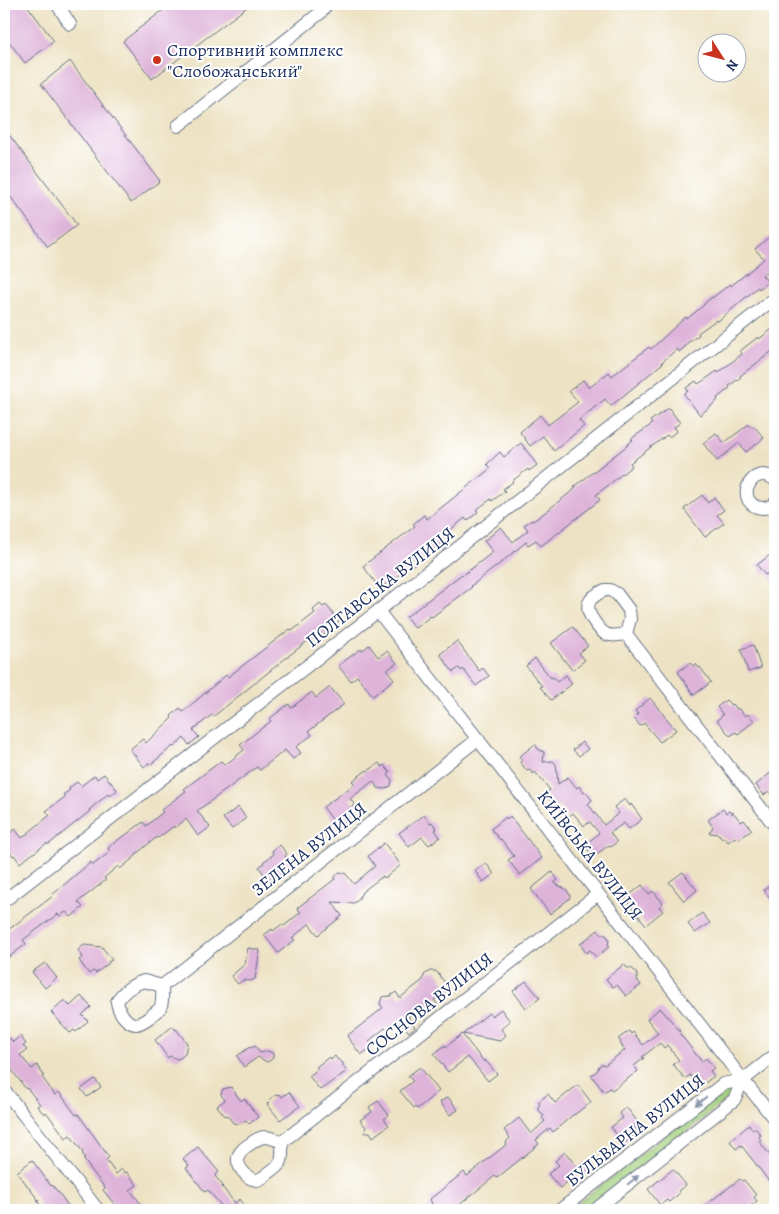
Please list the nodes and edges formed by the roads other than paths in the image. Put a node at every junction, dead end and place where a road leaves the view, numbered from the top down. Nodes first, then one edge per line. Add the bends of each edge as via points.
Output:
1 (57, 4) edge
2 (327, 4) edge
3 (70, 24) dead end
4 (178, 126) dead end
5 (775, 298) edge
6 (775, 480) edge
7 (775, 505) edge
8 (378, 611) junction
9 (626, 634) dead end
10 (478, 739) junction
11 (775, 826) edge
12 (598, 894) junction
13 (4, 901) edge
14 (162, 986) dead end
15 (775, 1055) edge
16 (743, 1080) junction
17 (4, 1090) edge
18 (762, 1102) junction
19 (775, 1103) edge
20 (775, 1120) edge
21 (282, 1142) dead end
22 (98, 1210) edge
23 (560, 1210) edge
24 (595, 1210) edge

1 - 3 street
2 - 4 street via 320,13
5 - 8 street, ПОЛТАВСЬКА ВУЛИЦЯ
6 - 7 street via 767,475 759,476 748,485 747,492 753,505 760,508
8 - 10 street, КИЇВСЬКА ВУЛИЦЯ
8 - 13 street, ПОЛТАВСЬКА ВУЛИЦЯ
9 - 11 street
10 - 12 street, КИЇВСЬКА ВУЛИЦЯ
10 - 14 street, ЗЕЛЕНА ВУЛИЦЯ
12 - 16 street, КИЇВСЬКА ВУЛИЦЯ
12 - 21 street, СОСНОВА ВУЛИЦЯ
15 - 16 street
16 - 18 street, КИЇВСЬКА ВУЛИЦЯ
16 -> 23 street, БУЛЬВАРНА ВУЛИЦЯ via 723,1084
24 -> 16 street via 734,1100
17 - 22 street
18 - 19 street
18 - 20 street, КИЇВСЬКА ВУЛИЦЯ

